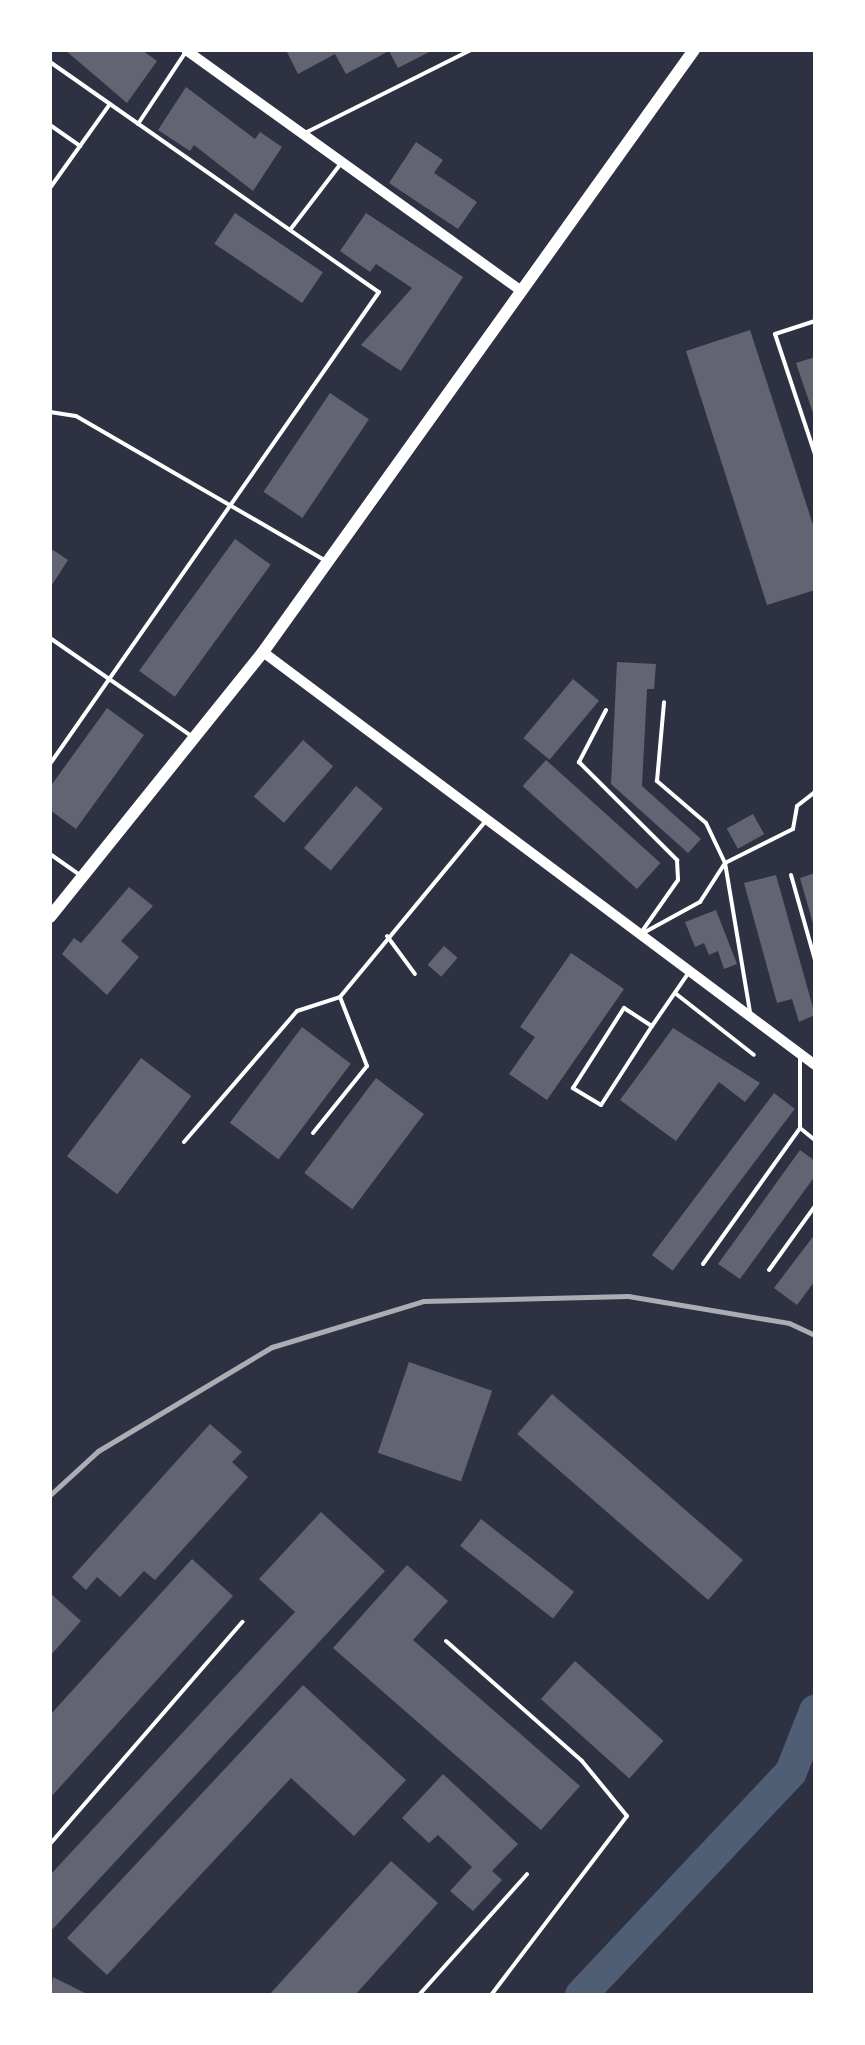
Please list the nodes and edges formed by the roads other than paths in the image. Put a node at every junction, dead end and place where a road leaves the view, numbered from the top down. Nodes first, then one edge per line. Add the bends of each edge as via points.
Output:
1 (187, 50) edge
2 (471, 50) edge
3 (694, 50) edge
4 (50, 62) edge
5 (110, 104) junction
6 (138, 124) junction
7 (50, 126) edge
8 (303, 134) junction
9 (80, 146) junction
10 (342, 162) junction
11 (50, 188) edge
12 (290, 230) junction
13 (518, 289) junction
14 (815, 321) edge
15 (50, 412) edge
16 (815, 454) edge
17 (234, 507) junction
18 (328, 563) junction
19 (50, 638) edge
20 (264, 652) junction
21 (112, 680) junction
22 (664, 702) dead end
23 (606, 710) dead end
24 (196, 739) junction
25 (50, 764) edge
26 (815, 792) edge
27 (488, 819) junction
28 (50, 854) edge
29 (725, 864) junction
30 (791, 875) dead end
31 (84, 878) junction
32 (50, 917) edge
33 (641, 934) junction
34 (387, 936) junction
35 (815, 960) edge
36 (690, 971) junction
37 (415, 974) dead end
38 (675, 993) junction
39 (340, 997) junction
40 (751, 1017) junction
41 (652, 1026) junction
42 (800, 1054) junction
43 (754, 1055) dead end
44 (814, 1062) edge
45 (800, 1128) junction
46 (313, 1133) dead end
47 (815, 1140) edge
48 (184, 1142) dead end
49 (815, 1206) edge
50 (702, 1264) dead end
51 (769, 1270) dead end
52 (242, 1622) dead end
53 (446, 1641) dead end
54 (50, 1844) edge
55 (527, 1874) dead end
56 (419, 1995) edge
57 (491, 1995) edge

1 - 6 lane
1 - 8 street
2 - 8 lane
3 - 13 main road
4 - 5 lane
5 - 6 lane
5 - 9 lane
6 - 12 lane
7 - 9 lane
8 - 10 street
9 - 11 lane
10 - 12 lane
10 - 13 street
12 - 17 lane via 379,292
13 - 18 main road
14 - 16 lane via 775,334
15 - 17 lane via 76,416
17 - 18 lane
17 - 21 lane
18 - 20 main road
19 - 21 lane
20 - 24 main road
20 - 27 street
21 - 24 lane
21 - 25 lane
22 - 29 lane via 657,782 706,823
23 - 33 lane via 579,762 676,860 678,880
24 - 31 main road
26 - 29 lane via 797,806 793,830
27 - 33 street
27 - 34 lane
28 - 31 lane
29 - 33 lane via 700,902
29 - 40 lane
30 - 35 lane
31 - 32 main road
33 - 36 street
34 - 37 lane
34 - 39 lane
36 - 38 lane
36 - 40 street
38 - 41 lane
38 - 43 lane
39 - 46 lane via 367,1066
39 - 48 lane via 296,1011
40 - 42 street
41 - 41 lane via 624,1008 573,1088 601,1105
42 - 44 street
42 - 45 lane
45 - 47 lane
45 - 50 lane
49 - 51 lane
52 - 54 lane
53 - 57 lane via 582,1761 627,1816
55 - 56 lane

